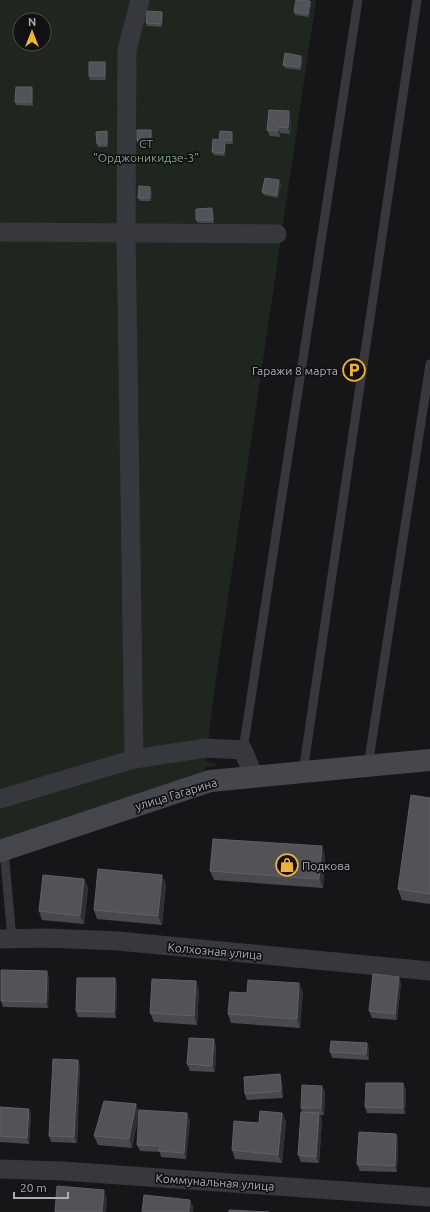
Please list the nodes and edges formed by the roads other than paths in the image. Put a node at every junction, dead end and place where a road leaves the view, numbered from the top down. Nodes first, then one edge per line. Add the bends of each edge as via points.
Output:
1 (140, 0) edge
2 (358, 0) edge
3 (417, 0) edge
4 (0, 232) edge
5 (126, 233) junction
6 (277, 234) dead end
7 (430, 364) edge
8 (243, 750) junction
9 (134, 759) junction
10 (430, 760) edge
11 (368, 766) junction
12 (303, 772) junction
13 (254, 776) junction
14 (0, 798) edge
15 (2, 851) edge
16 (6, 939) edge
17 (430, 971) edge
18 (0, 1169) edge
19 (430, 1197) edge

1 - 5 street via 127,50
2 - 8 lane
3 - 12 lane
4 - 5 street
5 - 6 street
5 - 9 street
7 - 11 lane
8 - 9 street via 206,748
8 - 13 street
9 - 14 street
10 - 11 main road, улица Гагарина
11 - 12 main road, улица Гагарина
12 - 13 main road, улица Гагарина
13 - 15 main road, улица Гагарина via 210,781
15 - 16 lane
16 - 17 street, Колхозная улица via 118,941
18 - 19 street, Коммунальная улица via 63,1171

